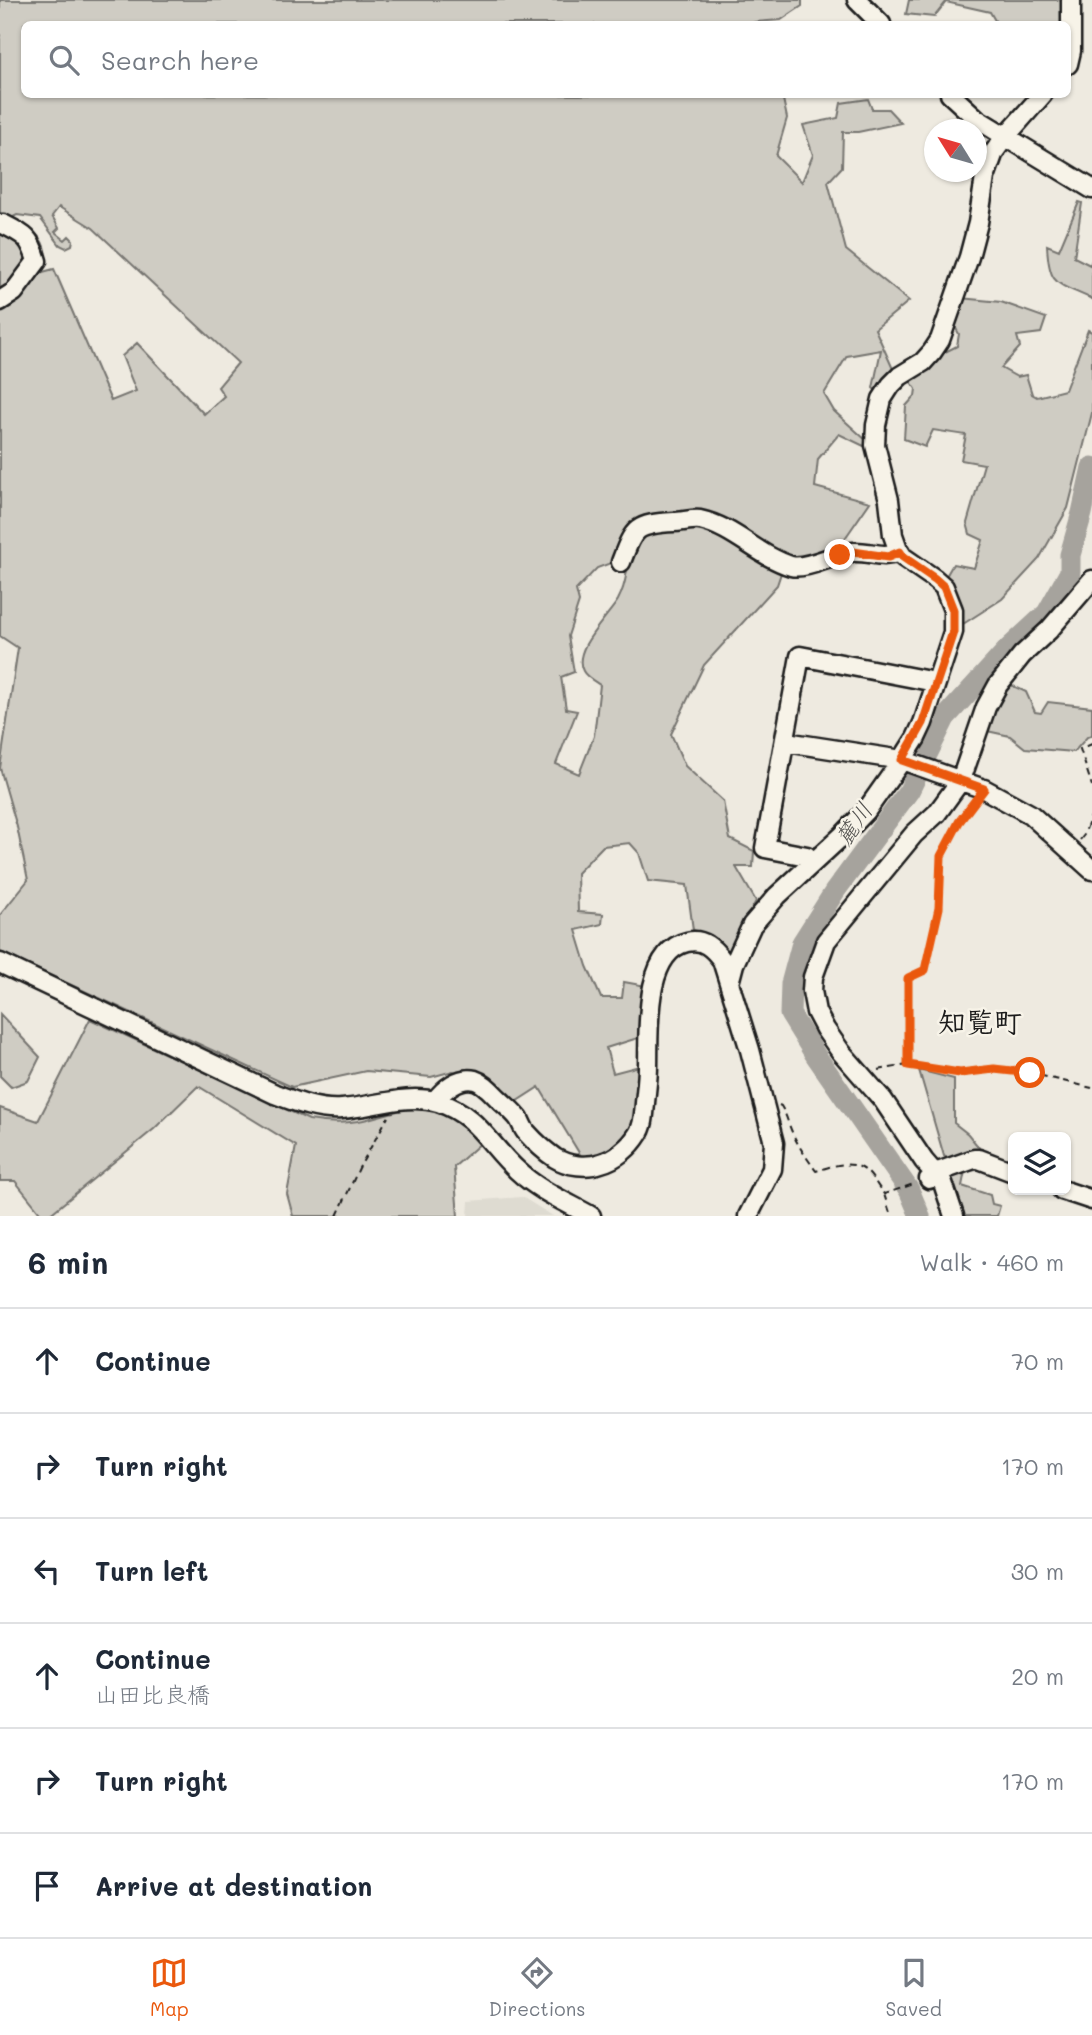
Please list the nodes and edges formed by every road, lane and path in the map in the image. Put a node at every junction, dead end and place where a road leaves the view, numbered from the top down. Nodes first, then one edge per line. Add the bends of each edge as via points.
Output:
1 (857, 0) edge
2 (1072, 0) edge
3 (878, 21) edge
4 (1071, 51) edge
5 (954, 98) edge
6 (1039, 98) edge
7 (1005, 137) junction
8 (1092, 189) edge
9 (0, 225) edge
10 (0, 301) edge
11 (900, 552) junction
12 (621, 562) dead end
13 (1092, 580) edge
14 (935, 682) junction
15 (786, 742) junction
16 (1092, 744) edge
17 (905, 762) junction
18 (961, 780) junction
19 (1092, 786) edge
20 (984, 789) junction
21 (1092, 813) edge
22 (1070, 851) junction
23 (807, 856) dead end
24 (1092, 870) edge
25 (0, 964) edge
26 (729, 983) junction
27 (908, 1065) junction
28 (859, 1073) junction
29 (1092, 1088) edge
30 (397, 1101) junction
31 (435, 1101) junction
32 (764, 1103) junction
33 (1008, 1170) edge
34 (932, 1176) junction
35 (1071, 1193) edge
36 (884, 1194) junction
37 (1092, 1200) edge
38 (337, 1216) edge
39 (590, 1216) edge
40 (748, 1216) edge
41 (891, 1216) edge
42 (954, 1216) edge

1 - 3 street
2 - 4 street
5 - 7 street
6 - 7 street
7 - 8 street
7 - 11 street via 985,177 969,257 940,340 882,399 875,445
9 - 10 street via 26,235 37,261 14,292
11 - 12 street via 888,557 853,552 794,567 698,519 640,527 632,534
11 - 14 street via 944,587 953,610 953,632
13 - 18 street via 998,685
14 - 15 street via 800,656
14 - 17 street
15 - 17 street
15 - 23 street via 765,848
16 - 19 path via 1080,748
17 - 18 street
17 - 26 street via 866,811 752,925
18 - 20 street
18 - 28 street via 826,941 813,977 816,1012 824,1029
20 - 22 street via 1030,814
20 - 27 path via 941,856 939,908 925,970 908,978
21 - 22 path via 1084,835
22 - 24 street
25 - 30 street via 300,1103 341,1109
26 - 31 street via 722,960 706,944 687,942 667,955 651,994 640,1132 618,1156 604,1163 578,1166 557,1159 477,1081 452,1084
26 - 32 street
27 - 28 path
27 - 29 path via 960,1073 994,1069 1030,1073
28 - 34 street via 883,1100
30 - 31 street
30 - 38 path
31 - 39 street via 461,1111 532,1183
32 - 36 path via 781,1106 816,1171 837,1164 855,1166 866,1171
32 - 40 street via 774,1143 772,1169
33 - 34 street via 974,1159
34 - 36 path
34 - 42 street via 943,1183
35 - 37 street
36 - 41 path

